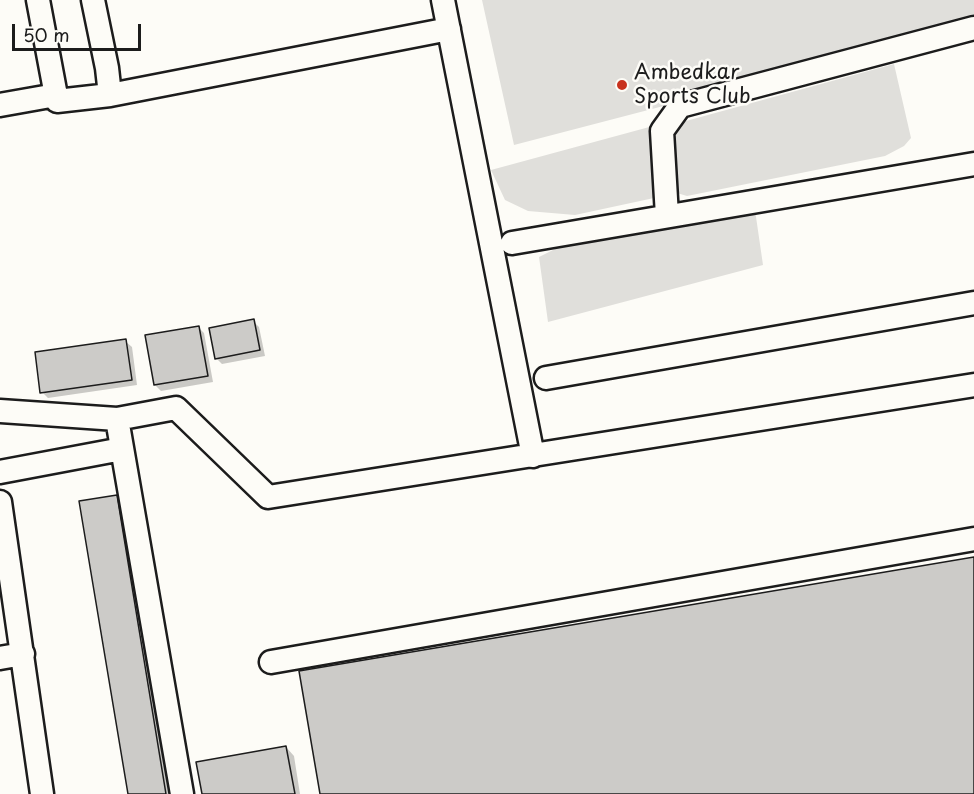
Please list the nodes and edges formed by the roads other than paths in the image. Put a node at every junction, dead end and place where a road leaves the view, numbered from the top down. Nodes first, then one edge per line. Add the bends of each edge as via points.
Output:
1 (38, 0) edge
2 (93, 0) edge
3 (443, 0) edge
4 (449, 28) junction
5 (974, 28) edge
6 (110, 95) junction
7 (56, 98) junction
8 (0, 105) edge
9 (974, 164) edge
10 (667, 216) junction
11 (512, 243) dead end
12 (974, 303) edge
13 (546, 378) dead end
14 (974, 385) edge
15 (0, 411) edge
16 (117, 419) junction
17 (122, 449) junction
18 (533, 456) junction
19 (0, 472) edge
20 (0, 502) edge
21 (974, 539) edge
22 (23, 654) junction
23 (0, 658) edge
24 (272, 663) dead end
25 (42, 794) edge
26 (182, 794) edge

1 - 7 lane
2 - 6 lane
3 - 4 lane
4 - 6 lane
4 - 18 lane
5 - 10 lane via 680,106 662,131
6 - 7 lane
7 - 8 lane
9 - 10 lane
10 - 11 lane
12 - 13 lane
14 - 18 lane
15 - 16 lane
16 - 17 lane
16 - 18 lane via 176,408 268,497
17 - 19 lane
17 - 26 lane
20 - 22 lane
21 - 24 lane
22 - 23 lane
22 - 25 lane

